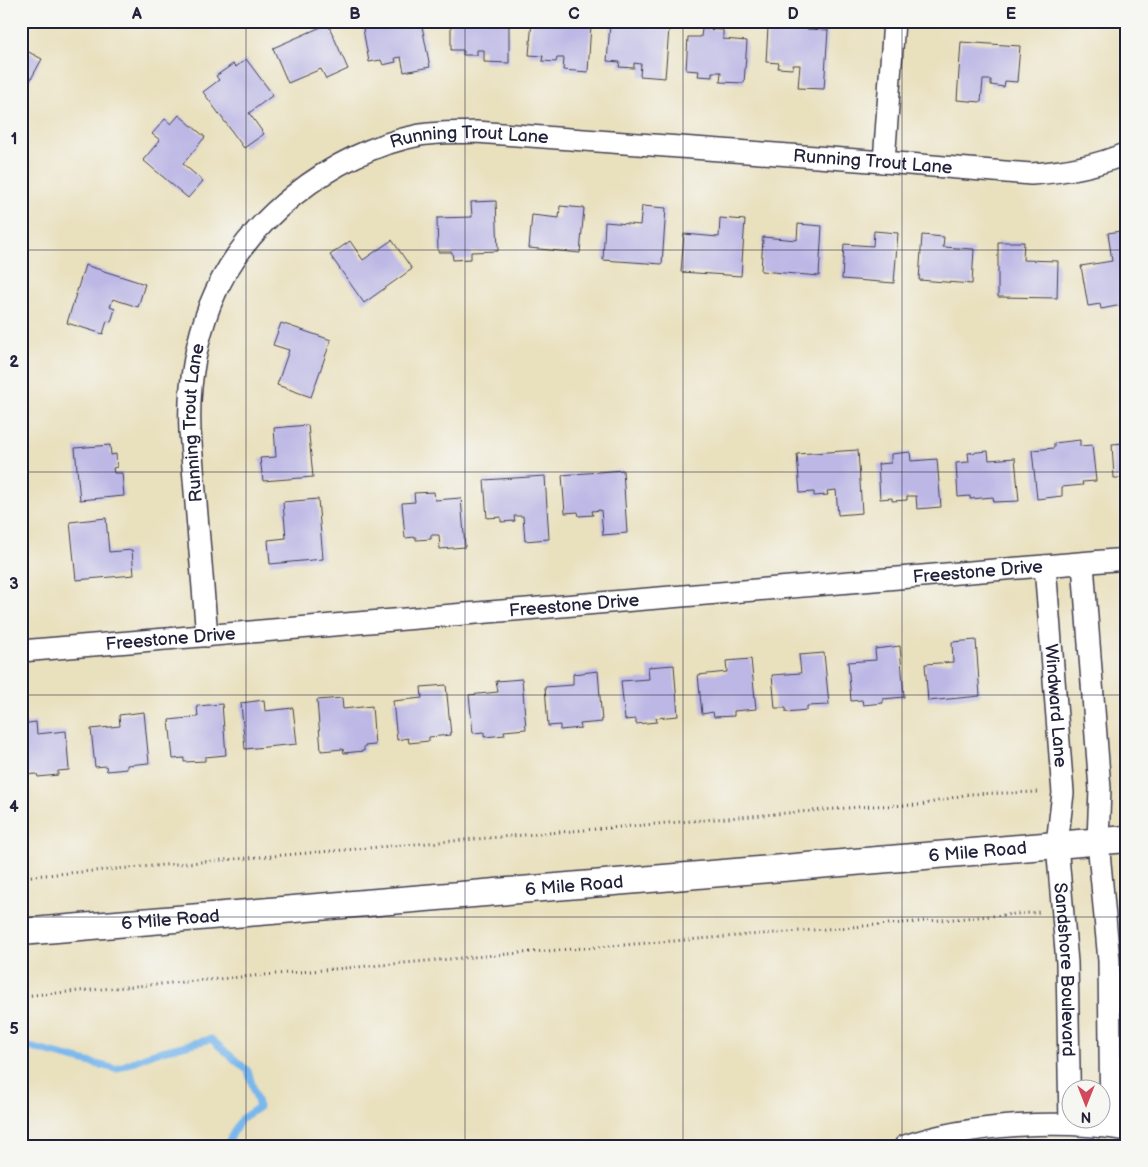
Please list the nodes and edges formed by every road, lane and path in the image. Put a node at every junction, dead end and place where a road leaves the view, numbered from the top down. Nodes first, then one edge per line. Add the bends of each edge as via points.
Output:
1 (894, 21) edge
2 (1127, 153) edge
3 (884, 162) junction
4 (1127, 560) edge
5 (1083, 564) junction
6 (1045, 566) junction
7 (207, 636) junction
8 (21, 651) edge
9 (1063, 793) junction
10 (1127, 839) edge
11 (1098, 841) junction
12 (1057, 844) junction
13 (21, 877) edge
14 (1063, 910) junction
15 (21, 932) edge
16 (21, 996) edge
17 (1069, 1080) edge
18 (1060, 1124) edge
19 (1119, 1128) edge
20 (905, 1146) edge

1 - 3 street
2 - 3 street, Running Trout Lane via 1078,169 1031,174
3 - 7 street, Running Trout Lane via 456,133 421,135 394,142 343,162 303,188 260,228 224,277 210,304 195,359 189,403 190,431
4 - 5 street, Freestone Drive
5 - 6 street, Freestone Drive
5 - 11 street via 1100,789
6 - 7 street, Freestone Drive
6 - 9 street, Windward Lane
7 - 8 street, Freestone Drive
9 - 12 street, Windward Lane
9 - 13 path via 968,794 921,805 841,808
10 - 11 street, 6 Mile Road
11 - 12 street, 6 Mile Road
11 - 19 street
12 - 14 street, Sandshore Boulevard
12 - 15 street, 6 Mile Road
14 - 16 path
14 - 17 street, Sandshore Boulevard
18 - 20 street via 974,1130

